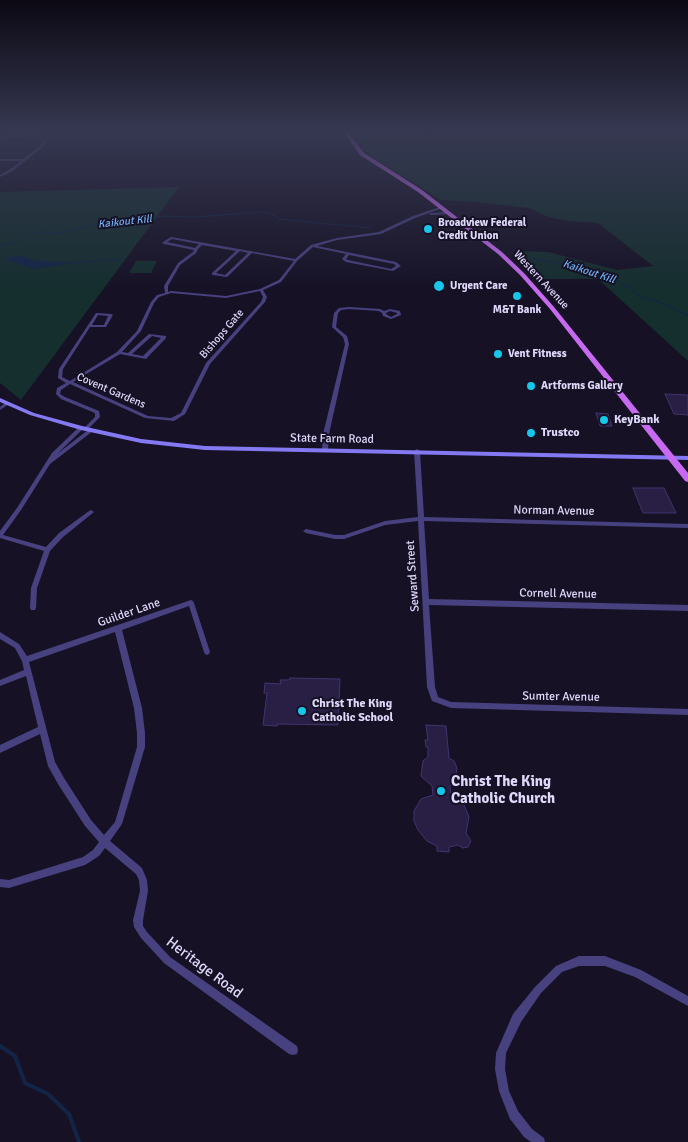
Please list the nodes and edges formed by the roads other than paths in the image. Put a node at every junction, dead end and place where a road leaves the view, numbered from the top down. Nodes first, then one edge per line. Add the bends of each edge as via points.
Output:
1 (410, 184) edge
2 (441, 208) junction
3 (448, 212) junction
4 (425, 214) junction
5 (202, 243) junction
6 (312, 246) junction
7 (196, 249) junction
8 (240, 250) junction
9 (251, 252) junction
10 (348, 254) junction
11 (296, 260) junction
12 (262, 290) junction
13 (166, 292) junction
14 (384, 312) dead end
15 (90, 326) dead end
16 (119, 353) junction
17 (129, 355) junction
18 (68, 383) junction
19 (2, 404) edge
20 (176, 419) joint
21 (86, 429) junction
22 (325, 450) junction
23 (417, 451) junction
24 (670, 456) junction
25 (688, 458) edge
26 (48, 463) junction
27 (688, 478) edge
28 (91, 512) dead end
29 (420, 520) junction
30 (4, 525) edge
31 (688, 526) edge
32 (306, 530) dead end
33 (0, 535) edge
34 (47, 550) junction
35 (427, 602) junction
36 (33, 608) dead end
37 (688, 608) edge
38 (118, 629) junction
39 (0, 635) edge
40 (207, 652) dead end
41 (26, 660) junction
42 (28, 672) junction
43 (0, 683) edge
44 (436, 698) joint
45 (688, 712) edge
46 (42, 729) junction
47 (0, 749) edge
48 (106, 842) junction
49 (0, 883) edge
50 (688, 1001) edge
51 (293, 1050) dead end
52 (540, 1142) edge

1 - 2 main road, Western Avenue
2 - 3 main road, Western Avenue
2 - 4 street
3 - 4 street
3 - 24 main road, Western Avenue via 500,253 532,284
4 - 6 street via 380,233
5 - 7 street
5 - 7 street via 172,238 164,244
5 - 8 street
6 - 10 street
6 - 11 street
7 - 13 street via 179,264 166,286
8 - 9 street
8 - 9 street via 212,274 226,276
9 - 11 street
10 - 10 street via 344,259 347,261 392,270 399,266
11 - 12 street via 280,281
12 - 13 street via 226,297
12 - 20 street, Bishops Gate via 263,302 208,364 183,414
13 - 16 street via 154,299 139,331
14 - 22 street via 348,308 336,313 334,327 345,336 347,344
15 - 18 street via 59,372 60,378
16 - 17 street
16 - 18 street
17 - 17 street via 144,358 164,337 151,334
18 - 20 street, Covent Gardens via 147,417 167,421
18 - 21 street via 59,389 58,394 98,414
19 - 21 main road, State Farm Road
21 - 22 main road, State Farm Road via 141,441 205,448
21 - 26 street via 59,457
21 - 26 street via 64,443
22 - 23 main road, State Farm Road
23 - 24 main road, State Farm Road
23 - 29 street, Seward Street
24 - 25 main road, State Farm Road
24 - 27 main road, Western Avenue
26 - 30 street
28 - 34 street
29 - 31 street, Norman Avenue
29 - 32 street, Norman Avenue via 385,523 344,537
29 - 35 street, Seward Street
30 - 33 street
33 - 34 street
34 - 36 street via 34,588
35 - 37 street, Cornell Avenue
35 - 44 street, Seward Street via 431,687
38 - 40 street, Guilder Lane via 191,603
38 - 41 street, Guilder Lane
38 - 48 street via 142,733 141,747 118,824
39 - 41 street via 17,646
41 - 42 street, Heritage Road
42 - 43 street
42 - 46 street, Heritage Road
44 - 45 street, Sumter Avenue via 451,705
46 - 47 street
46 - 48 street, Heritage Road via 51,764 88,823
48 - 49 street via 85,861 9,884
48 - 51 street, Heritage Road via 133,864 143,880 139,927 154,948
50 - 52 street via 638,973 605,961 579,961 559,969 517,1018 501,1053 504,1091 514,1115

